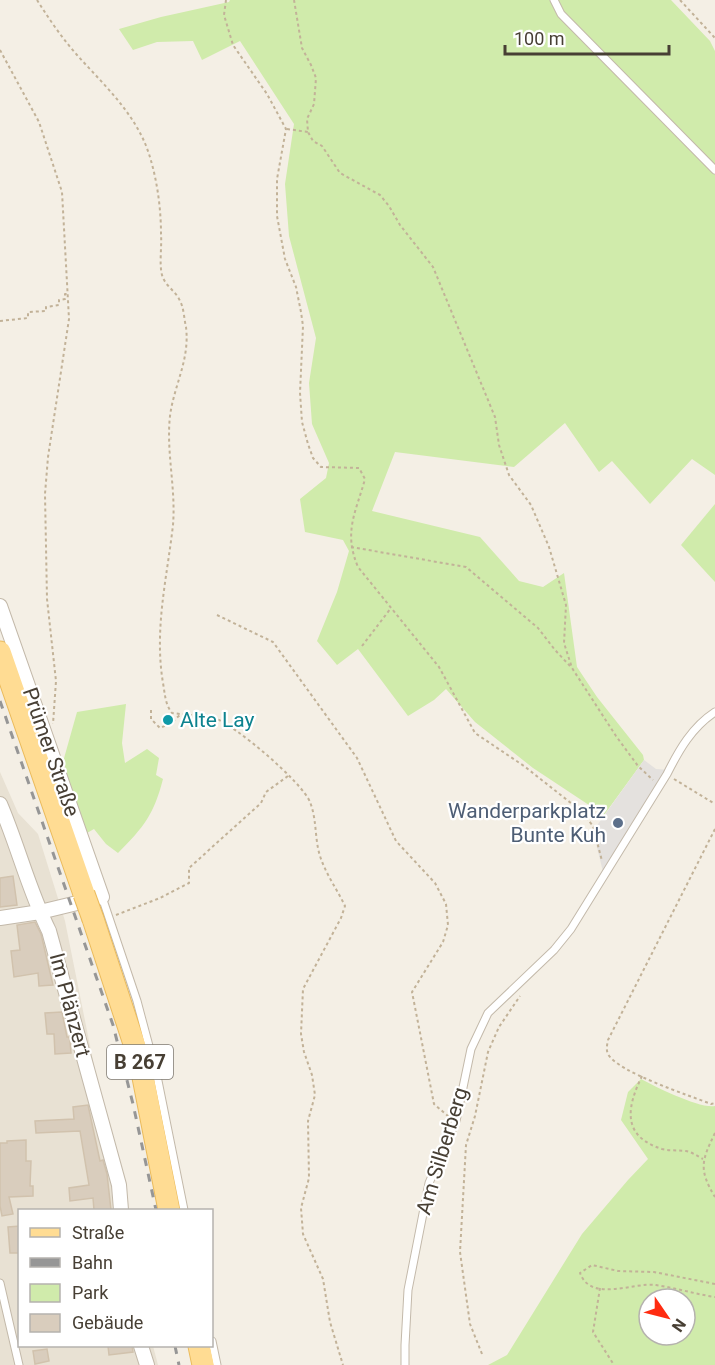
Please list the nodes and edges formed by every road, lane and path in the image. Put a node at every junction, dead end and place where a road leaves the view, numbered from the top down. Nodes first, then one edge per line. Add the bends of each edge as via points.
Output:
1 (37, 0) edge
2 (226, 0) edge
3 (294, 0) edge
4 (554, 0) edge
5 (680, 0) edge
6 (715, 38) edge
7 (0, 50) edge
8 (286, 129) junction
9 (308, 132) junction
10 (715, 170) edge
11 (69, 294) junction
12 (0, 321) edge
13 (350, 547) junction
14 (0, 606) edge
15 (391, 608) junction
16 (217, 615) dead end
17 (362, 646) dead end
18 (0, 652) edge
19 (573, 668) junction
20 (151, 710) dead end
21 (715, 712) edge
22 (181, 714) junction
23 (48, 741) junction
24 (667, 774) junction
25 (289, 775) junction
26 (660, 785) junction
27 (0, 804) edge
28 (715, 804) edge
29 (715, 829) edge
30 (608, 868) junction
31 (93, 896) junction
32 (40, 912) junction
33 (0, 918) edge
34 (100, 919) junction
35 (521, 994) dead end
36 (642, 1076) junction
37 (715, 1103) edge
38 (456, 1121) junction
39 (715, 1133) edge
40 (703, 1159) junction
41 (715, 1197) edge
42 (121, 1209) edge
43 (169, 1209) edge
44 (184, 1209) edge
45 (0, 1283) edge
46 (715, 1284) edge
47 (600, 1288) junction
48 (715, 1297) edge
49 (213, 1346) edge
50 (141, 1347) edge
51 (199, 1347) edge
52 (482, 1354) dead end
53 (19, 1365) edge
54 (147, 1365) edge
55 (203, 1365) edge
56 (217, 1365) edge
57 (343, 1365) edge
58 (405, 1365) edge
59 (614, 1365) edge

1 - 22 path via 140,134 157,191 162,274 182,307 186,357 170,413 173,525 159,633 167,706 172,713
2 - 8 path via 224,15 233,45
3 - 9 path via 302,48 316,78
4 - 10 lane via 561,14
5 - 6 path
7 - 11 path via 39,122 58,175
8 - 9 path
8 - 13 path via 277,178 278,216 303,326 302,422 316,463 321,467 359,468 365,479 351,522
9 - 19 path via 340,173 380,195 433,267 495,417 509,475 531,505 549,547 566,605 564,643
11 - 12 path via 59,300 59,305 46,307 46,311 28,312 28,318
11 - 23 path via 45,494 47,599 56,681 55,719
13 - 15 path via 358,567
13 - 19 path via 466,567 538,628
14 - 23 street, Prümer Straße
15 - 17 path
15 - 30 path via 439,668 476,733 581,811 593,826 602,862
16 - 38 path via 273,642 357,758 396,841 435,883 446,904 448,925 443,942 412,992 434,1104
18 - 31 main road, B 267
19 - 26 path via 638,766
20 - 22 path via 151,719 160,728
21 - 24 lane, Am Silberberg via 696,727
22 - 25 path via 213,718 226,724
23 - 31 street, Prümer Straße
24 - 26 lane, Am Silberberg
24 - 28 path
25 - 34 path via 266,792 261,803 189,868 189,883 160,898
25 - 57 path via 310,801 325,869 345,906 303,989 301,1009 302,1043 315,1095 308,1121 309,1170 301,1208 303,1234 323,1280
26 - 30 lane, Am Silberberg
27 - 32 street, Im Plänzert
29 - 36 path via 608,1040 609,1056
30 - 38 lane, Am Silberberg via 554,950 488,1013 471,1049
31 - 32 street
31 - 34 main road, B 267, bridge
32 - 33 street
32 - 42 street, Im Plänzert via 49,931 119,1185
34 - 43 main road, B 267 via 140,1062
34 - 44 lane via 137,1001 157,1076
35 - 52 path via 489,1052 466,1145 460,1252 470,1324
36 - 37 path
36 - 40 path via 631,1103 633,1128 659,1148 688,1152
38 - 58 lane, Am Silberberg via 424,1203 408,1290
39 - 40 path
40 - 41 path via 703,1170
45 - 53 lane
46 - 47 path via 592,1265 580,1273 588,1286
47 - 48 path via 653,1285
47 - 59 path via 593,1332
49 - 56 lane
50 - 54 street
51 - 55 main road

